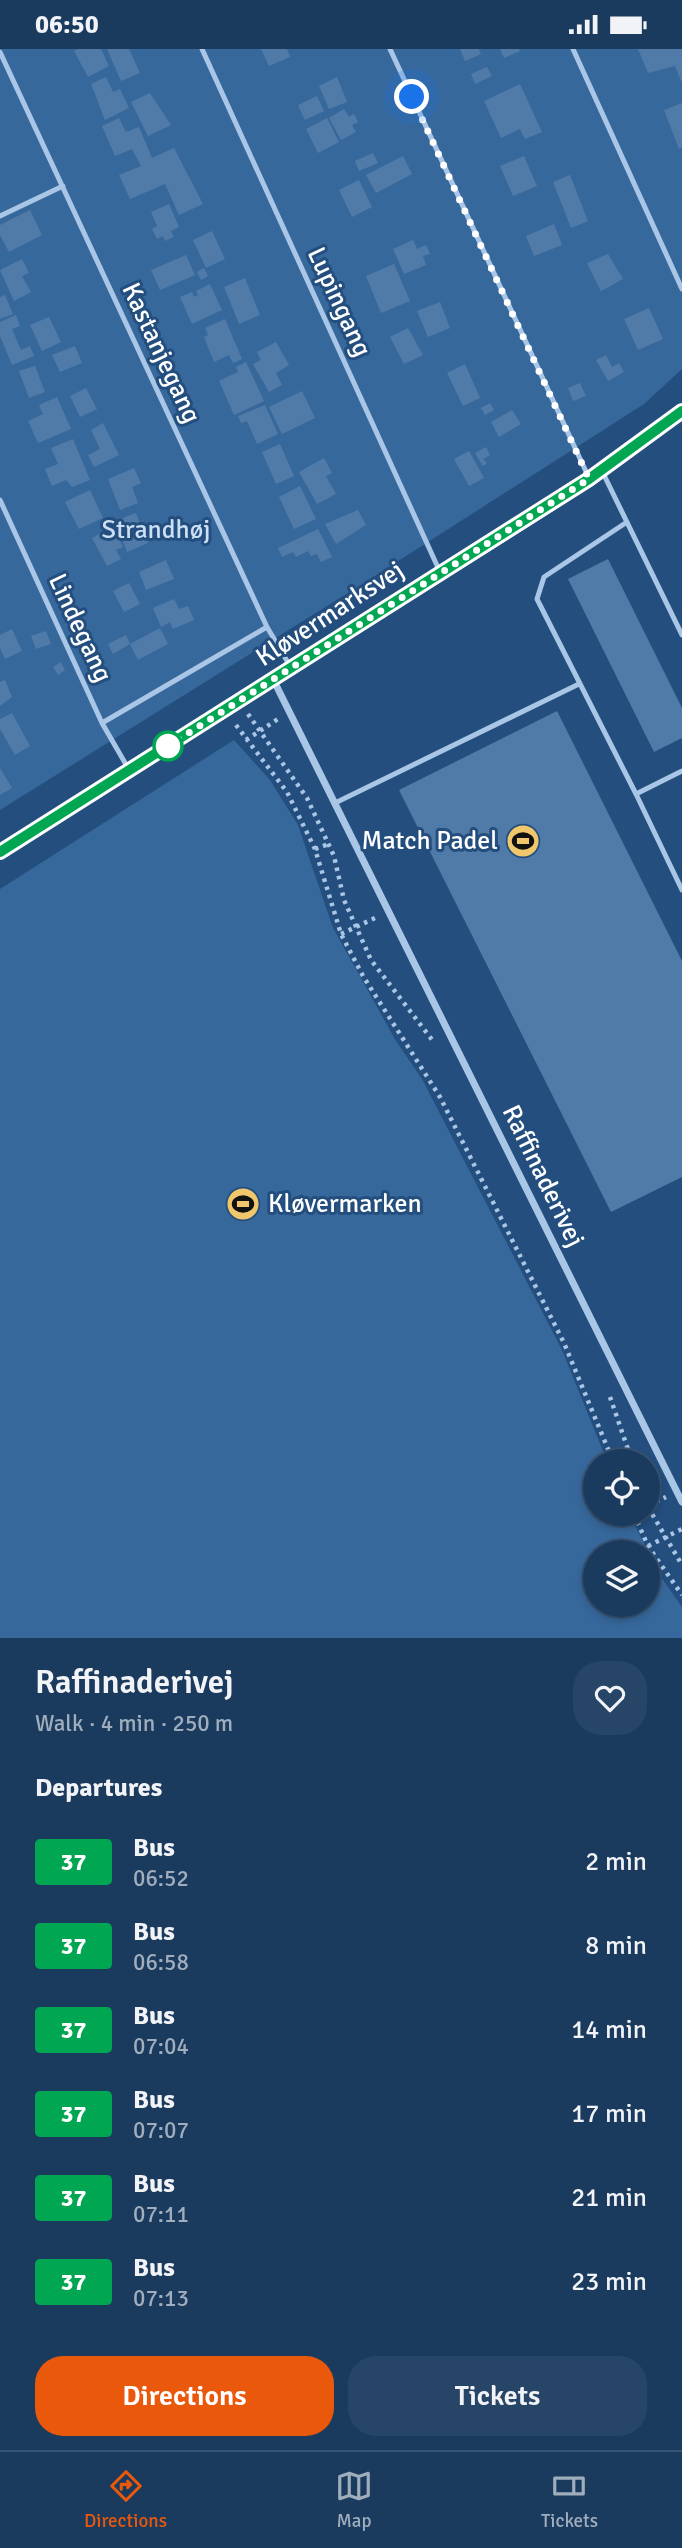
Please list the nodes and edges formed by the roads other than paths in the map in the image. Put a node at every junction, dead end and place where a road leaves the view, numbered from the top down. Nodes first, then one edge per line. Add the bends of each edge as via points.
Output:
1 (202, 49) edge
2 (390, 49) edge
3 (573, 49) edge
4 (0, 52) edge
5 (63, 186) junction
6 (0, 216) edge
7 (682, 289) edge
8 (682, 411) edge
9 (602, 471) junction
10 (589, 479) junction
11 (0, 500) edge
12 (627, 522) junction
13 (440, 572) junction
14 (267, 627) junction
15 (682, 635) edge
16 (291, 668) junction
17 (274, 681) junction
18 (579, 684) junction
19 (102, 723) junction
20 (130, 771) junction
21 (682, 771) edge
22 (635, 794) junction
23 (335, 803) junction
24 (0, 852) edge
25 (682, 890) edge
26 (682, 1502) edge

1 - 13 lane, Lupingang
2 - 10 lane
3 - 7 lane
4 - 5 lane, Kastanjegang
5 - 6 lane
5 - 14 lane, Kastanjegang
8 - 9 street, Kløvermarksvej
9 - 10 street, Kløvermarksvej
9 - 12 lane
10 - 13 street, Kløvermarksvej
11 - 19 lane, Lindegang
12 - 15 lane
12 - 18 lane via 544,577 537,599
13 - 16 street, Kløvermarksvej
14 - 16 lane, Kastanjegang
14 - 19 lane
16 - 17 street, Kløvermarksvej
17 - 20 street, Kløvermarksvej
17 - 23 street, Raffinaderivej
18 - 22 lane
18 - 23 lane
19 - 20 lane, Lindegang
20 - 24 street, Kløvermarksvej
21 - 22 lane
22 - 25 lane
23 - 26 street, Raffinaderivej

